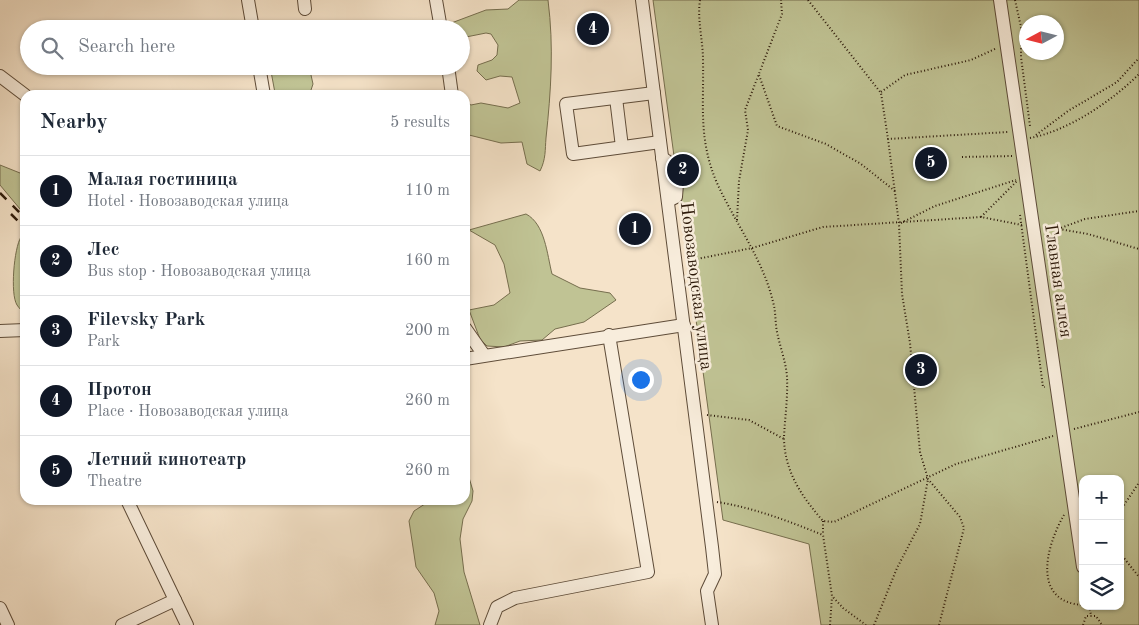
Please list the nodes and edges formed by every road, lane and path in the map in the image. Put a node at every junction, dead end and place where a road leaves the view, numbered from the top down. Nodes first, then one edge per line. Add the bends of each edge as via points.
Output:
1 (248, 0) edge
2 (436, 0) edge
3 (642, 0) edge
4 (700, 0) edge
5 (781, 0) edge
6 (808, 0) edge
7 (1000, 0) edge
8 (1015, 0) edge
9 (251, 20) edge
10 (439, 20) edge
11 (999, 47) dead end
12 (1139, 58) edge
13 (1139, 74) edge
14 (261, 75) edge
15 (449, 75) edge
16 (759, 75) junction
17 (0, 76) edge
18 (263, 90) edge
19 (451, 90) edge
20 (20, 91) edge
21 (654, 93) junction
22 (881, 93) junction
23 (616, 98) junction
24 (1024, 136) junction
25 (888, 140) junction
26 (660, 142) junction
27 (622, 147) junction
28 (1022, 155) junction
29 (962, 157) dead end
30 (895, 191) junction
31 (1139, 211) edge
32 (981, 217) junction
33 (737, 220) junction
34 (899, 224) junction
35 (1032, 226) junction
36 (1058, 229) junction
37 (752, 248) junction
38 (1139, 249) edge
39 (676, 262) junction
40 (684, 325) junction
41 (20, 330) edge
42 (0, 331) edge
43 (470, 335) edge
44 (609, 335) junction
45 (484, 355) junction
46 (470, 358) edge
47 (1139, 412) edge
48 (695, 414) junction
49 (1063, 432) junction
50 (784, 439) junction
51 (928, 479) junction
52 (1138, 484) edge
53 (1073, 502) junction
54 (721, 503) dead end
55 (129, 505) edge
56 (1124, 505) edge
57 (823, 521) junction
58 (823, 535) junction
59 (1124, 558) edge
60 (1083, 565) edge
61 (1139, 577) edge
62 (832, 596) junction
63 (175, 600) junction
64 (1079, 605) edge
65 (0, 608) edge
66 (1090, 610) edge
67 (1091, 615) junction
68 (8, 625) edge
69 (122, 625) edge
70 (187, 625) edge
71 (490, 625) edge
72 (712, 625) edge
73 (830, 625) edge
74 (866, 625) edge
75 (874, 625) edge
76 (939, 625) edge
77 (1083, 625) edge
78 (1102, 625) edge

1 - 9 street
2 - 10 street
3 - 21 street, Новозаводская улица
4 - 33 path via 704,142 717,184
5 - 16 path via 782,14
6 - 22 path
7 - 24 street, Главная аллея
8 - 24 path via 1022,27
11 - 22 path via 971,60 905,75
12 - 24 path via 1117,82
13 - 24 path via 1102,105 1073,122
14 - 18 street
15 - 19 street
16 - 30 path via 777,126 826,144 861,164
16 - 33 path via 745,110 748,130 739,181
17 - 20 street
21 - 23 street
21 - 26 street, Новозаводская улица
22 - 25 path
23 - 27 street
23 - 27 street via 566,104 573,154
24 - 25 path
24 - 28 street, Главная аллея
25 - 30 path
26 - 27 street
26 - 39 street, Новозаводская улица
28 - 29 path
28 - 35 street, Главная аллея
30 - 34 path
31 - 36 path via 1085,219
32 - 34 path via 937,218
32 - 34 path via 1018,179 936,206
32 - 35 path
33 - 37 path
34 - 37 path via 823,228
34 - 51 path via 902,294 920,452
35 - 36 path
35 - 49 street, Главная аллея
36 - 38 path
37 - 39 path
37 - 50 path via 773,301 786,367
39 - 40 street, Новозаводская улица
40 - 44 street
40 - 48 street, Новозаводская улица
41 - 42 street
43 - 45 street
44 - 45 street
44 - 71 street via 648,572 515,598 497,607
45 - 46 street
47 - 49 path
48 - 50 path via 749,420
48 - 72 street, Новозаводская улица via 715,574 707,591
49 - 51 path via 974,458
49 - 53 street, Главная аллея
50 - 57 path via 794,480
51 - 57 path via 834,522
51 - 75 path via 920,524 897,568
51 - 76 path via 960,517 964,528
52 - 56 path
53 - 60 street, Главная аллея
53 - 64 path via 1048,551 1048,576 1051,588 1060,600
54 - 58 path via 776,516
55 - 63 street
57 - 58 path
58 - 62 path
59 - 61 path
62 - 73 path
62 - 74 path
63 - 69 street
63 - 70 street
65 - 68 street
66 - 67 path
67 - 77 path via 1086,616
67 - 78 path via 1096,616

